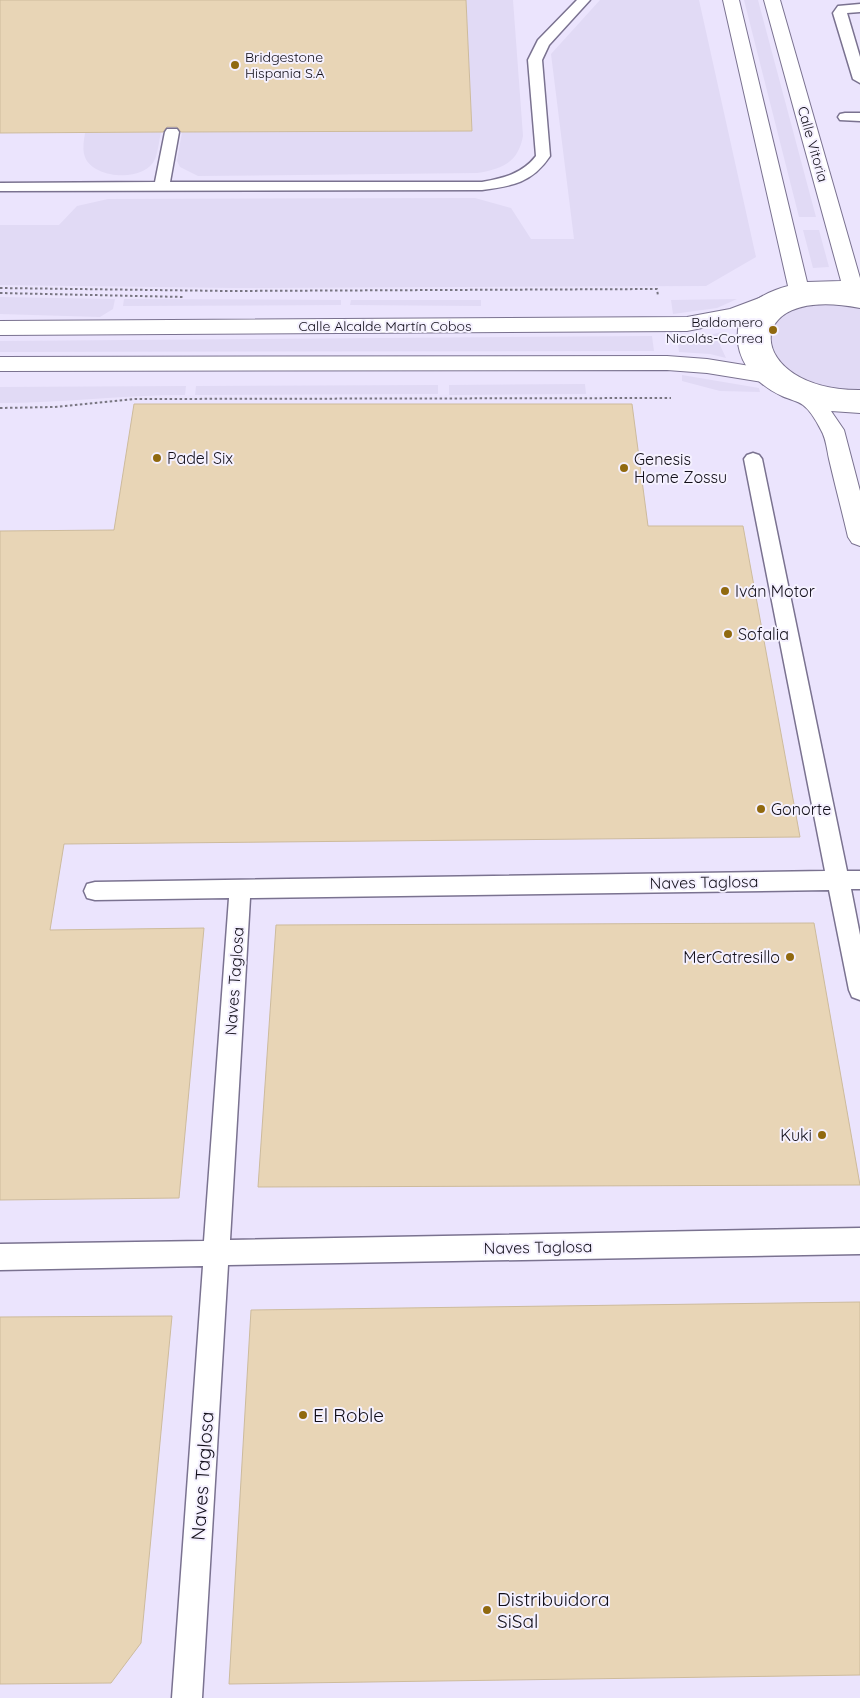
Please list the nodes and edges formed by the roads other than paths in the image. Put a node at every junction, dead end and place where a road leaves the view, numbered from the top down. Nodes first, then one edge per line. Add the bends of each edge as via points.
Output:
1 (584, 0) edge
2 (731, 0) edge
3 (772, 0) edge
4 (860, 8) edge
5 (860, 79) edge
6 (845, 117) dead end
7 (860, 117) edge
8 (172, 132) dead end
9 (162, 186) junction
10 (0, 187) edge
11 (799, 289) junction
12 (858, 293) edge
13 (767, 302) junction
14 (0, 328) edge
15 (0, 364) edge
16 (768, 376) junction
17 (860, 397) edge
18 (810, 400) junction
19 (860, 406) edge
20 (753, 459) dead end
21 (860, 537) edge
22 (838, 880) junction
23 (860, 880) edge
24 (240, 889) junction
25 (95, 892) dead end
26 (860, 990) edge
27 (860, 1241) edge
28 (216, 1253) junction
29 (0, 1257) edge
30 (187, 1698) edge

1 - 9 lane via 544,43 534,60 543,156 529,173 510,181 482,186
2 - 11 main road
3 - 12 main road, Calle Vitoria
4 - 5 lane via 843,9 840,13
6 - 7 lane
8 - 9 lane
9 - 10 lane
11 - 12 main road, Calle Alcalde Martín Cobos via 828,286
11 - 13 main road, Calle Alcalde Martín Cobos
12 - 17 main road via 812,297 788,304 778,309 765,323 760,340 769,362 791,382 828,395
13 - 14 main road, Calle Alcalde Martín Cobos via 735,315 687,324
13 - 16 main road via 749,324 747,337 756,364
15 - 16 main road via 667,363
16 - 18 main road via 779,386
18 - 19 main road
18 - 21 main road via 833,430
20 - 22 lane
22 - 23 lane, Naves Taglosa
22 - 24 lane, Naves Taglosa
22 - 26 lane
24 - 25 lane, Naves Taglosa
24 - 28 lane, Naves Taglosa
27 - 28 lane, Naves Taglosa
28 - 29 lane, Naves Taglosa
28 - 30 lane, Naves Taglosa

